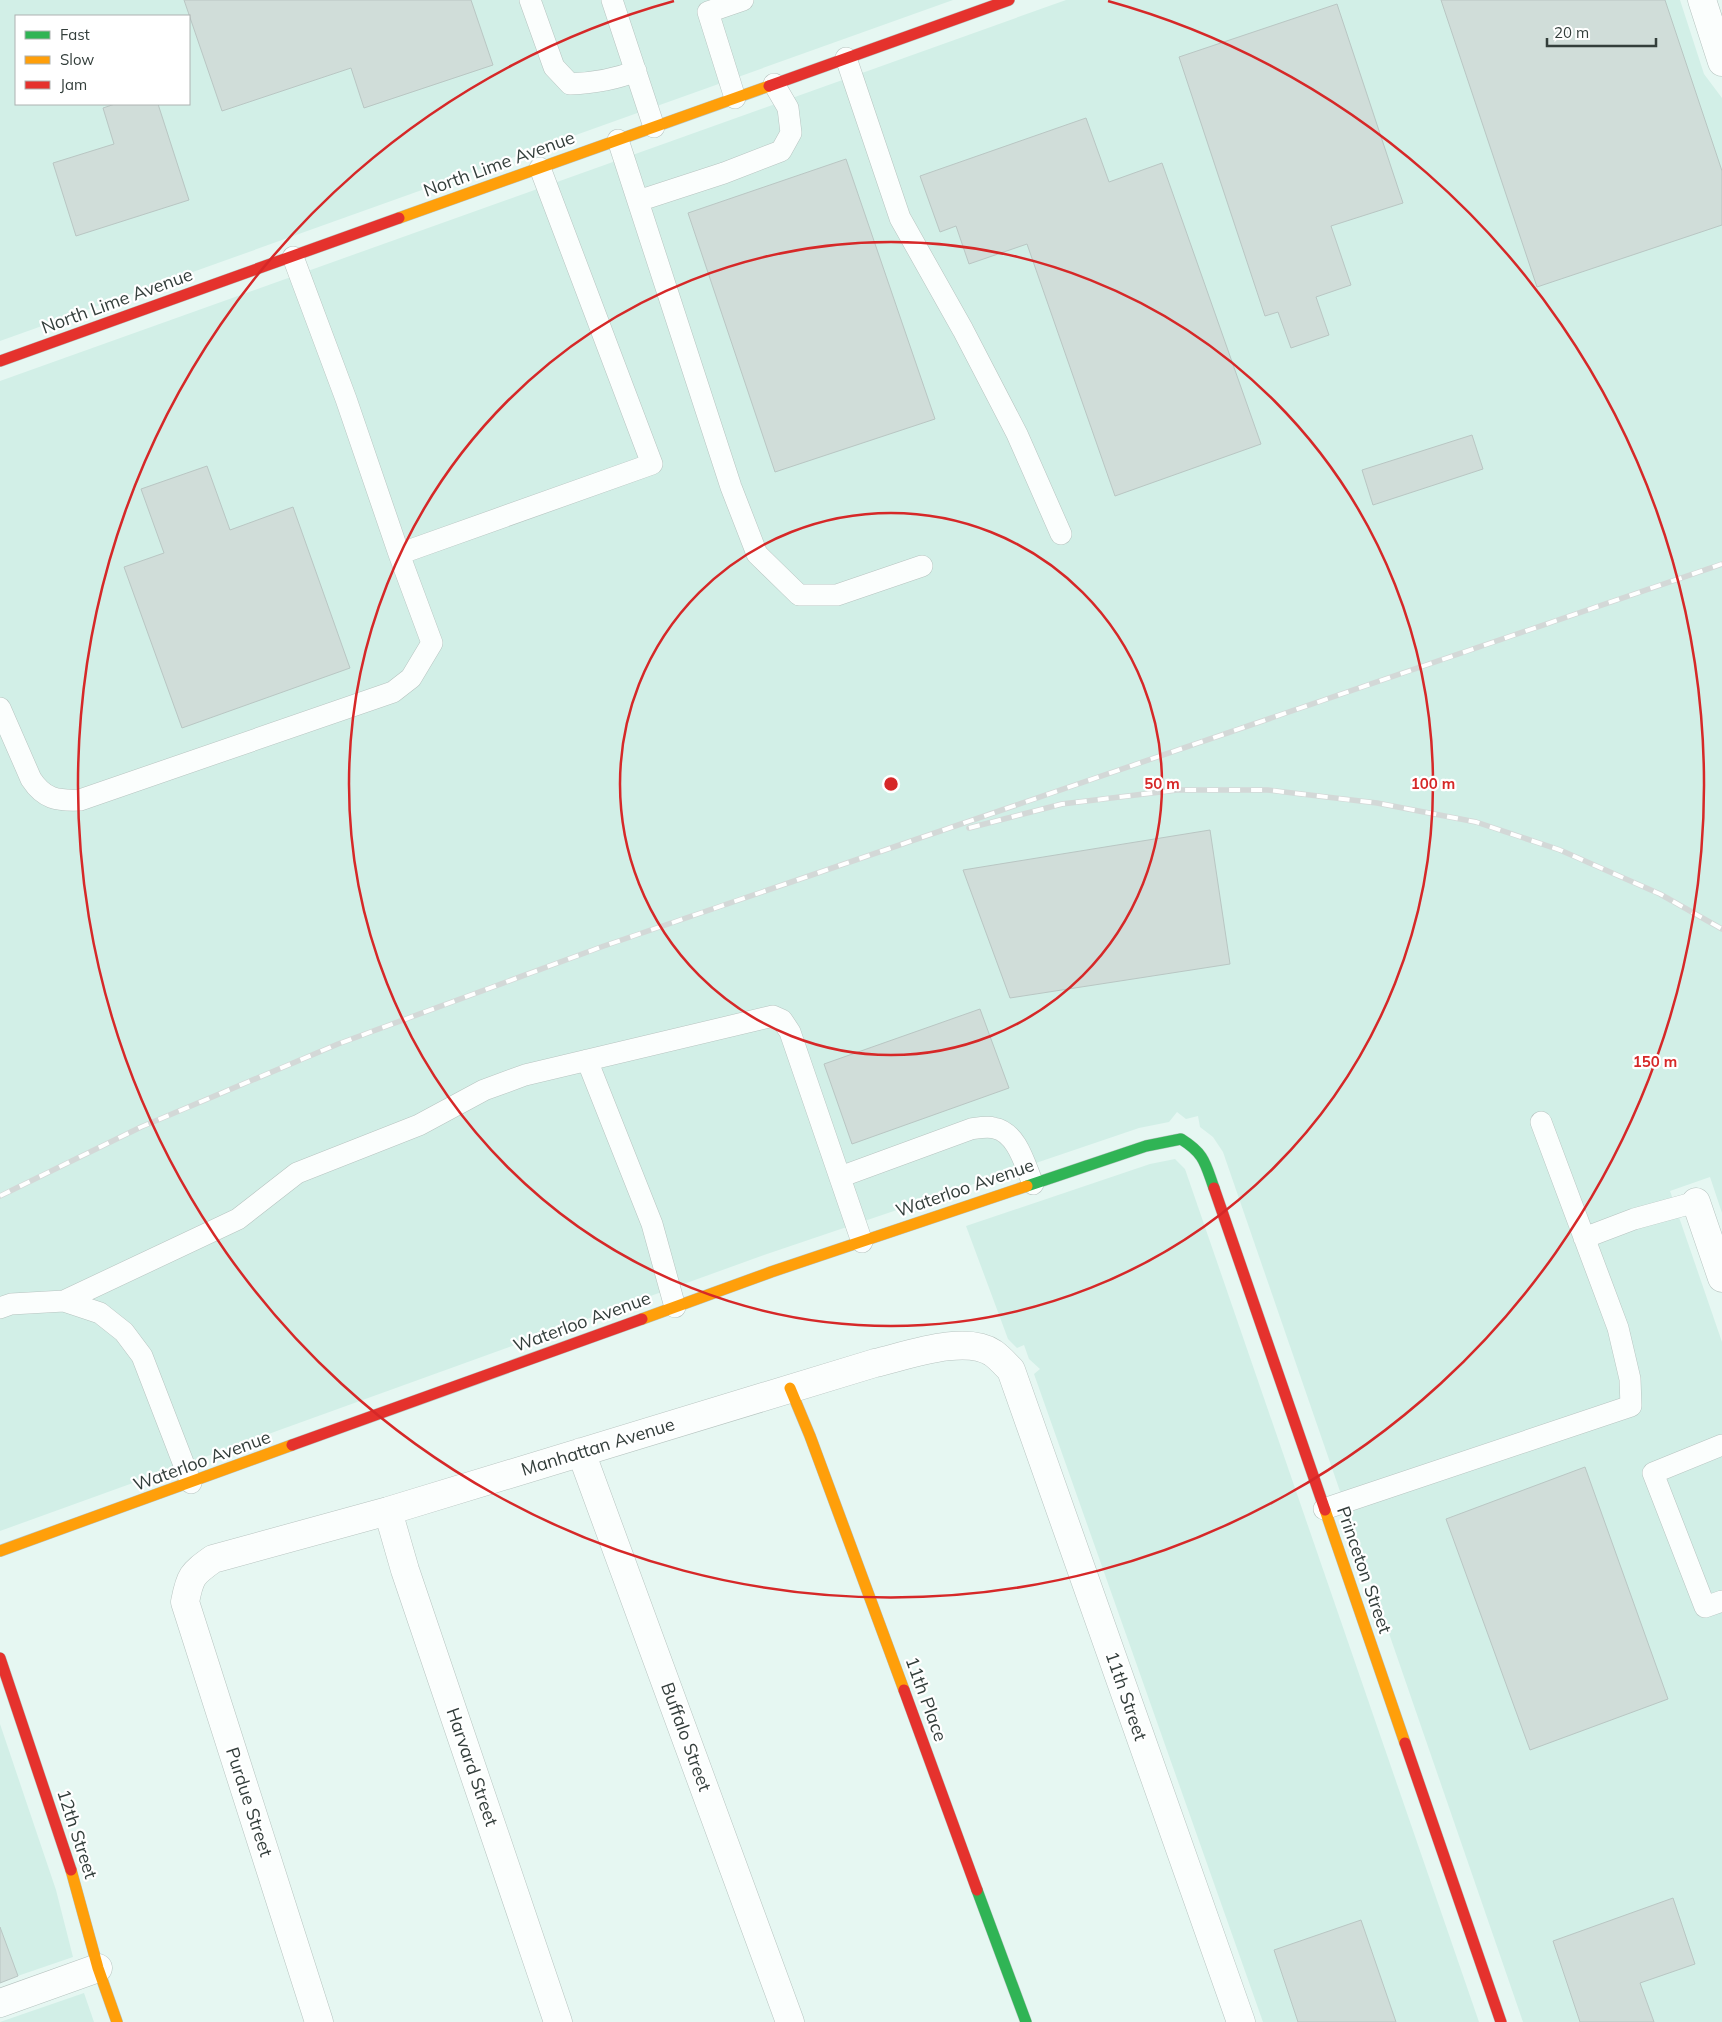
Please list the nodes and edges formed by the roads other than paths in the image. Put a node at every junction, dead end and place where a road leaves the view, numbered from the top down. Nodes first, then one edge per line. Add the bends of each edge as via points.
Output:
1 (530, 0) edge
2 (612, 0) edge
3 (743, 0) edge
4 (1009, 0) edge
5 (1702, 0) edge
6 (846, 58) junction
7 (1722, 62) edge
8 (636, 71) junction
9 (774, 84) junction
10 (735, 98) junction
11 (654, 127) junction
12 (618, 140) junction
13 (540, 168) junction
14 (638, 201) junction
15 (293, 256) junction
16 (0, 361) edge
17 (1061, 534) dead end
18 (399, 554) junction
19 (922, 566) dead end
20 (0, 708) edge
21 (588, 1060) junction
22 (1542, 1122) dead end
23 (1181, 1139) joint
24 (840, 1177) junction
25 (1033, 1184) junction
26 (1696, 1202) joint
27 (1584, 1238) junction
28 (862, 1242) junction
29 (1722, 1278) edge
30 (64, 1301) junction
31 (675, 1307) junction
32 (0, 1308) edge
33 (1010, 1370) joint
34 (790, 1388) junction
35 (1722, 1445) edge
36 (581, 1452) junction
37 (192, 1483) junction
38 (1324, 1509) junction
39 (388, 1512) junction
40 (0, 1551) edge
41 (188, 1582) joint
42 (1722, 1601) edge
43 (0, 1658) edge
44 (98, 1968) junction
45 (0, 2004) edge
46 (116, 2022) edge
47 (319, 2022) edge
48 (558, 2022) edge
49 (790, 2022) edge
50 (1026, 2022) edge
51 (1241, 2022) edge
52 (1501, 2022) edge

1 - 8 lane via 554,67 570,84 616,79
2 - 8 lane
3 - 10 lane via 708,12
4 - 6 street, North Lime Avenue
5 - 7 street
6 - 9 street, North Lime Avenue
6 - 17 lane via 900,218 1017,434
8 - 11 lane
9 - 10 street, North Lime Avenue
9 - 14 lane via 788,108 791,133 781,152
10 - 11 street, North Lime Avenue
11 - 12 street, North Lime Avenue
12 - 13 street, North Lime Avenue
12 - 14 lane
13 - 15 street, North Lime Avenue
13 - 18 lane via 652,464
14 - 19 lane via 757,554 799,594 837,595
15 - 16 street, North Lime Avenue
15 - 18 lane
18 - 20 lane via 432,643 411,678 393,692 80,800 49,797 38,789
21 - 24 lane via 773,1016 782,1020 790,1032
21 - 30 lane via 525,1074 484,1090 419,1125 297,1173 238,1219
21 - 31 lane via 652,1224
22 - 27 lane
23 - 25 street, Waterloo Avenue via 1146,1146
23 - 38 street, Princeton Street via 1204,1159
24 - 25 lane via 971,1129 992,1127 1004,1130 1014,1142
24 - 28 lane
25 - 28 street, Waterloo Avenue
26 - 27 lane via 1634,1219
26 - 29 street
27 - 38 lane via 1618,1328 1630,1379 1631,1406
28 - 31 street, Waterloo Avenue
30 - 32 lane via 11,1304
30 - 37 lane via 100,1313 124,1332 142,1356
31 - 37 street, Waterloo Avenue
33 - 34 street, Manhattan Avenue via 993,1353 973,1345 956,1344
33 - 51 street, 11th Street
34 - 36 street, Manhattan Avenue
34 - 50 street, 11th Place
35 - 42 lane via 1654,1473 1705,1607
36 - 39 street, Manhattan Avenue
36 - 49 street, Buffalo Street
37 - 40 street, Waterloo Avenue
38 - 52 street, Princeton Street
39 - 41 street, Manhattan Avenue via 213,1559 196,1571
39 - 48 street, Harvard Street via 408,1580
41 - 47 street, Purdue Street via 185,1602
43 - 44 street, 12th Street via 76,1884
44 - 45 street
44 - 46 street, 12th Street

